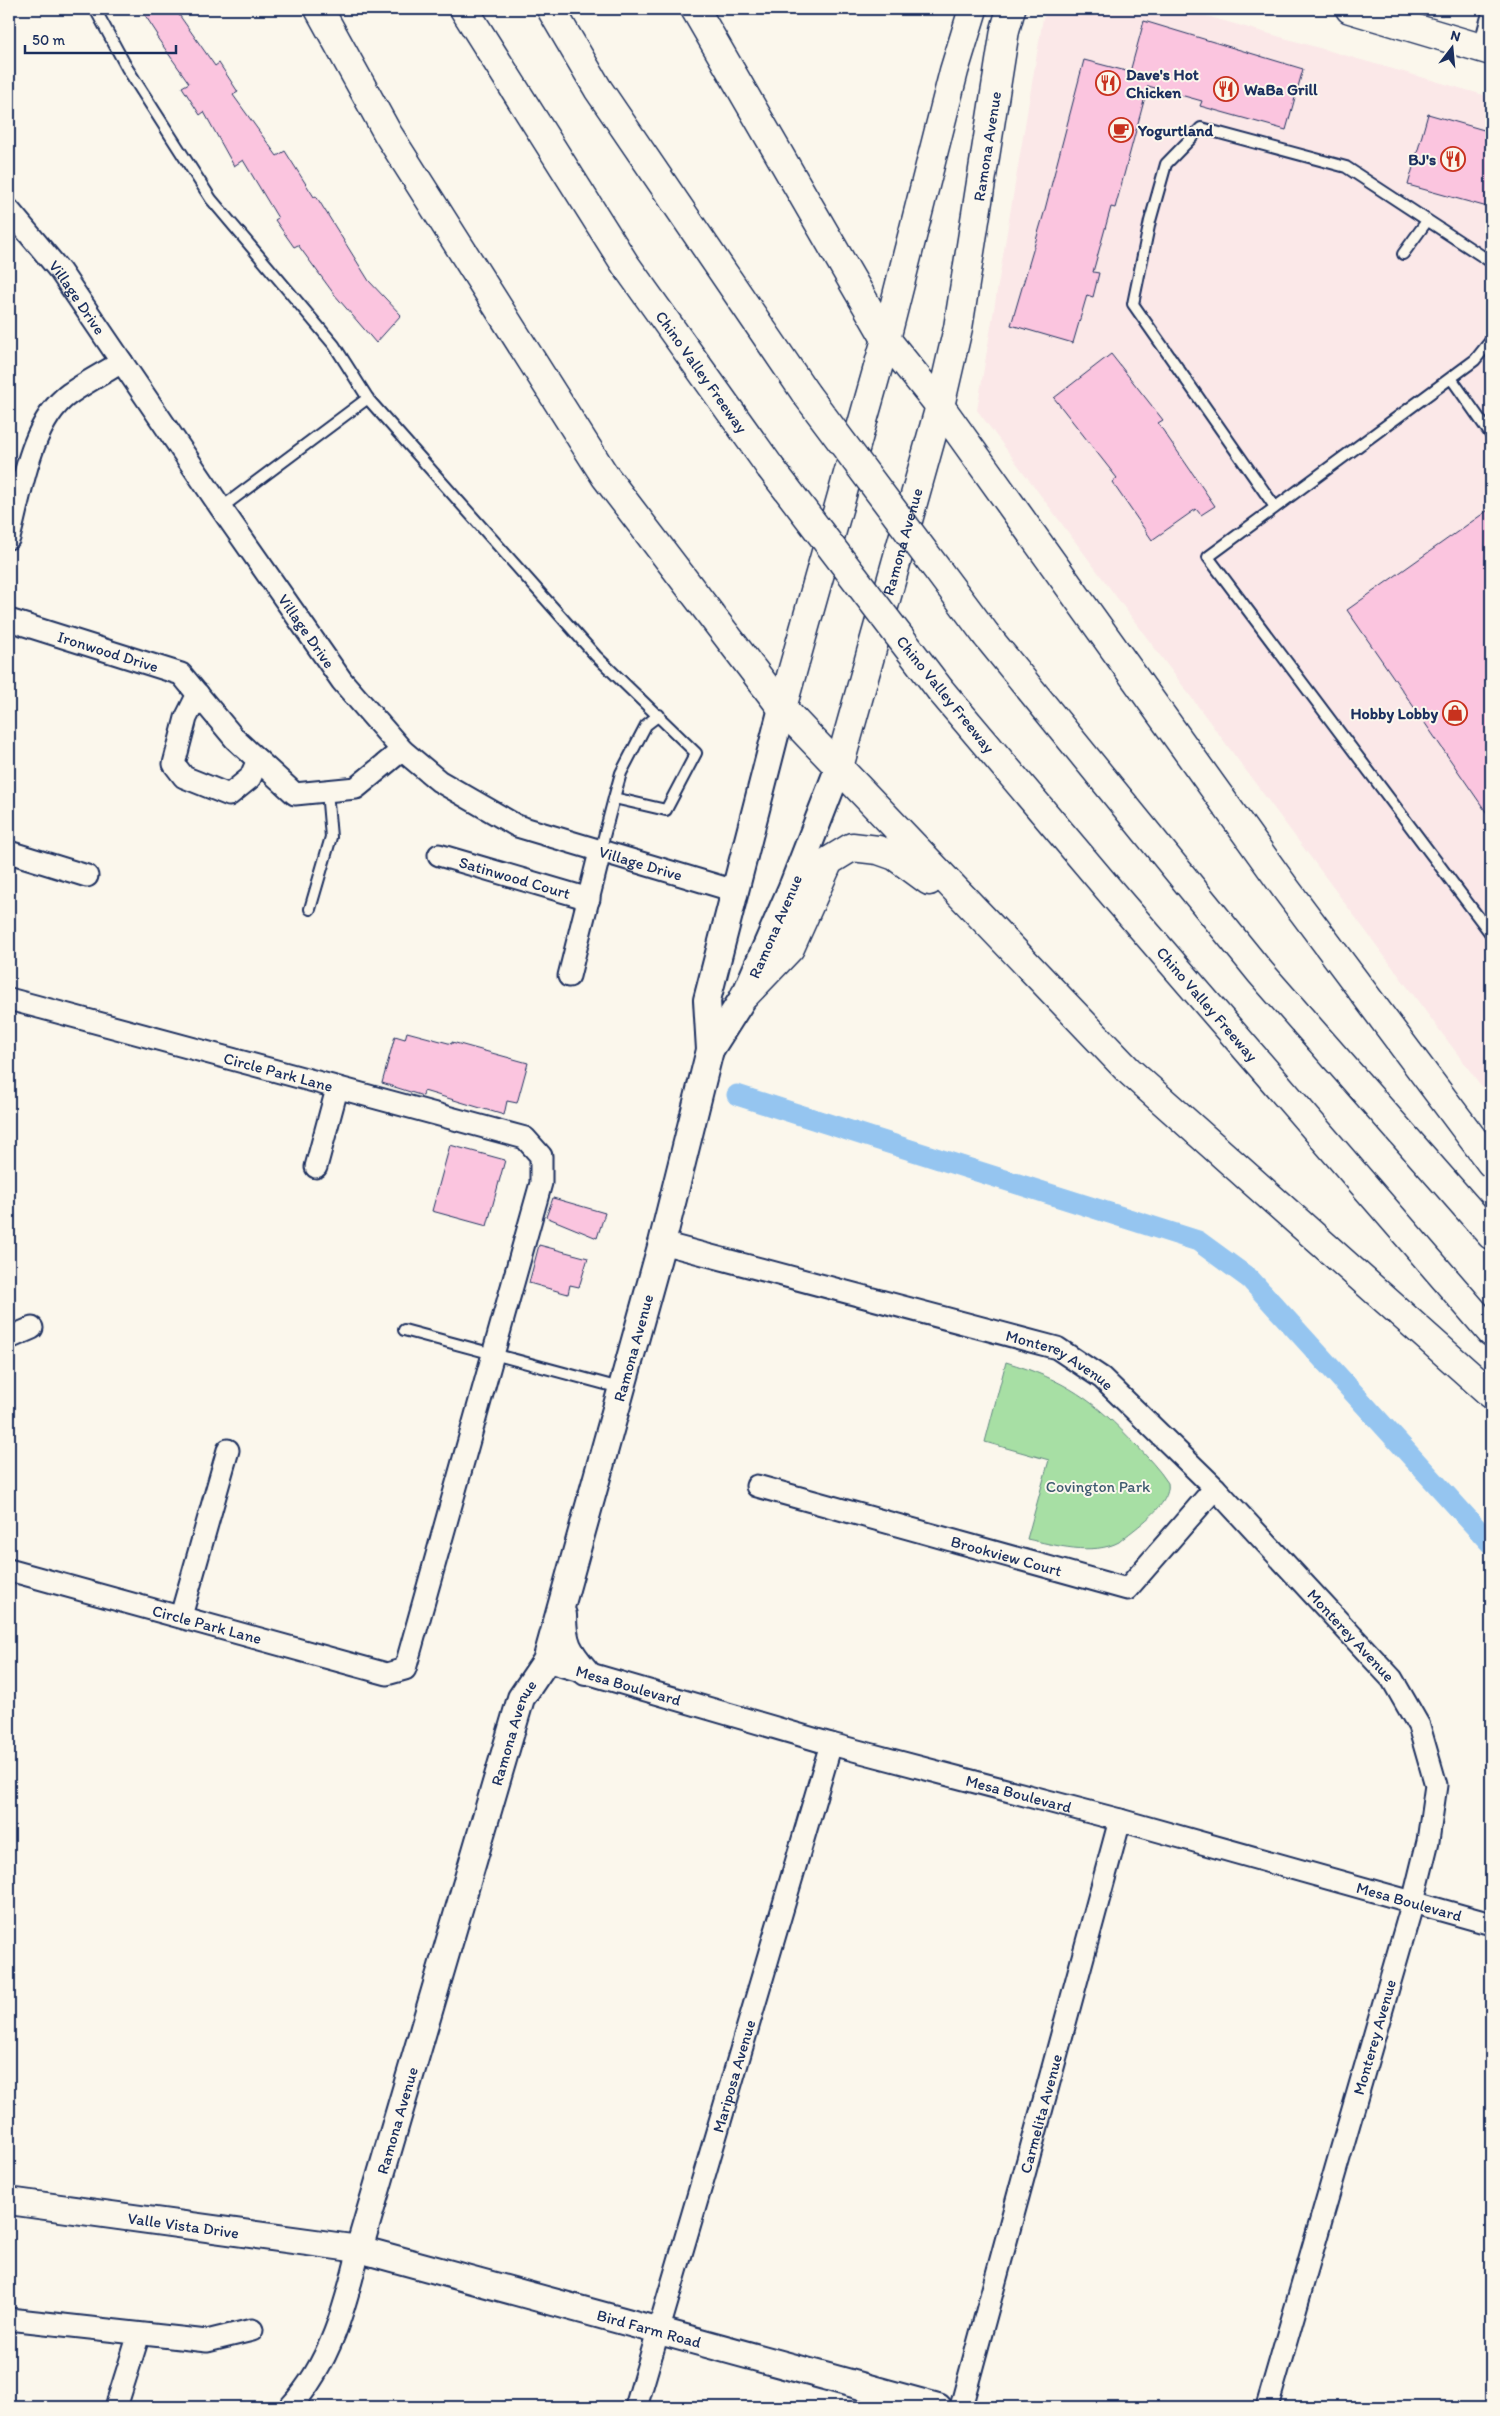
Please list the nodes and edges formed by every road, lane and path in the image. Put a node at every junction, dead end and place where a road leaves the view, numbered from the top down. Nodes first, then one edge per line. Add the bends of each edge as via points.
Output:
1 (95, 9) edge
2 (319, 9) edge
3 (464, 9) edge
4 (551, 9) edge
5 (695, 9) edge
6 (973, 9) edge
7 (1011, 9) edge
8 (1350, 9) edge
9 (1489, 9) edge
10 (1485, 49) edge
11 (9, 210) edge
12 (1427, 221) junction
13 (1402, 254) dead end
14 (1491, 262) edge
15 (886, 339) junction
16 (1491, 340) edge
17 (122, 362) junction
18 (1450, 378) junction
19 (368, 398) junction
20 (940, 406) junction
21 (1491, 435) edge
22 (1275, 507) junction
23 (221, 508) junction
24 (9, 538) edge
25 (9, 620) edge
26 (198, 694) junction
27 (782, 708) junction
28 (659, 715) junction
29 (402, 750) junction
30 (258, 760) junction
31 (838, 767) junction
32 (327, 791) junction
33 (614, 798) junction
34 (9, 852) edge
35 (600, 852) junction
36 (439, 855) dead end
37 (87, 876) dead end
38 (735, 891) junction
39 (589, 899) junction
40 (310, 909) dead end
41 (998, 934) junction
42 (1491, 934) edge
43 (569, 976) dead end
44 (745, 995) junction
45 (10, 1002) edge
46 (710, 1050) junction
47 (337, 1089) junction
48 (1491, 1163) edge
49 (316, 1167) dead end
50 (1491, 1235) edge
51 (662, 1243) junction
52 (32, 1328) dead end
53 (404, 1330) dead end
54 (1491, 1332) edge
55 (9, 1338) edge
56 (494, 1355) junction
57 (621, 1389) junction
58 (1491, 1394) edge
59 (228, 1450) dead end
60 (757, 1486) dead end
61 (1215, 1488) junction
62 (9, 1570) edge
63 (566, 1589) junction
64 (181, 1616) junction
65 (546, 1661) junction
66 (586, 1672) junction
67 (831, 1744) junction
68 (1120, 1820) junction
69 (1413, 1902) junction
70 (1491, 1924) edge
71 (9, 2202) edge
72 (359, 2249) junction
73 (9, 2319) edge
74 (252, 2330) dead end
75 (657, 2331) junction
76 (139, 2334) junction
77 (116, 2407) edge
78 (290, 2407) edge
79 (636, 2407) edge
80 (938, 2407) edge
81 (961, 2407) edge
82 (1267, 2407) edge

1 - 19 lane via 127,68 211,199 334,345
2 - 27 main road via 388,134 605,476
3 - 54 main road, Chino Valley Freeway, bridge via 625,264 770,467 941,691
4 - 50 main road, bridge via 598,89 806,394 987,636 1260,972
5 - 15 main road
6 - 15 main road, Ramona Avenue via 954,71
7 - 20 main road, Ramona Avenue via 958,328
8 - 10 main road
9 - 10 lane
11 - 17 street, Village Drive via 60,271
12 - 13 lane
12 - 14 lane
12 - 22 lane via 1346,167 1201,128 1166,164 1133,304
15 - 20 main road
15 - 27 main road, Ramona Avenue
16 - 18 lane via 1476,360
17 - 23 street, Village Drive
17 - 24 street via 68,394 46,419 32,452
18 - 21 lane
18 - 22 lane
19 - 23 lane
19 - 28 lane via 596,656
20 - 31 main road, Ramona Avenue
20 - 48 main road via 1286,889
22 - 42 lane via 1208,557
23 - 29 street, Village Drive via 342,681
25 - 26 street, Ironwood Drive via 181,674
26 - 30 street, Ironwood Drive via 235,739
26 - 30 street via 186,718 174,764 184,777 229,794 250,778
27 - 31 main road
27 - 38 street, Ramona Avenue
28 - 33 lane via 646,725 621,773
28 - 33 lane via 696,754 666,810
29 - 32 street, Ironwood Drive via 356,788
29 - 35 street, Village Drive via 439,781 517,826
30 - 32 street, Ironwood Drive via 294,794
31 - 41 main road
31 - 44 street, Ramona Avenue via 793,885
32 - 40 lane via 331,838
33 - 35 lane
34 - 37 street
35 - 38 street, Village Drive
35 - 39 street, Satinwood Court
36 - 39 street, Satinwood Court
38 - 46 street, Ramona Avenue via 707,1000
39 - 43 street, Satinwood Court
41 - 44 main road via 895,856 852,847 829,861 790,948
41 - 58 main road via 1128,1070
44 - 46 street, Ramona Avenue
45 - 47 street, Circle Park Lane
46 - 51 street, Ramona Avenue
47 - 49 street
47 - 56 street, Circle Park Lane via 525,1138 541,1156 541,1183
51 - 57 street, Ramona Avenue
51 - 61 street, Monterey Avenue via 1057,1348 1102,1378
52 - 55 street
53 - 56 lane
56 - 57 lane
56 - 64 street, Circle Park Lane via 405,1669 387,1674
57 - 63 street, Ramona Avenue
59 - 64 street
60 - 61 street, Brookview Court via 1127,1589
61 - 69 street, Monterey Avenue via 1392,1679 1419,1726 1436,1785 1428,1841
62 - 64 street, Circle Park Lane
63 - 65 street, Ramona Avenue
63 - 66 street via 563,1635 568,1651
65 - 66 street, Mesa Boulevard
65 - 72 street, Ramona Avenue via 520,1698
66 - 67 street, Mesa Boulevard
67 - 68 street, Mesa Boulevard
67 - 75 street, Mariposa Avenue
68 - 69 street, Mesa Boulevard
68 - 81 street, Carmelita Avenue
69 - 70 street, Mesa Boulevard
69 - 82 street, Monterey Avenue
71 - 72 street, Valle Vista Drive
72 - 75 street, Bird Farm Road
72 - 78 street, Ramona Avenue via 349,2292 331,2341 308,2384
73 - 76 street
74 - 76 street via 207,2342
75 - 79 street, Mariposa Avenue
75 - 80 street, Bird Farm Road
76 - 77 street

